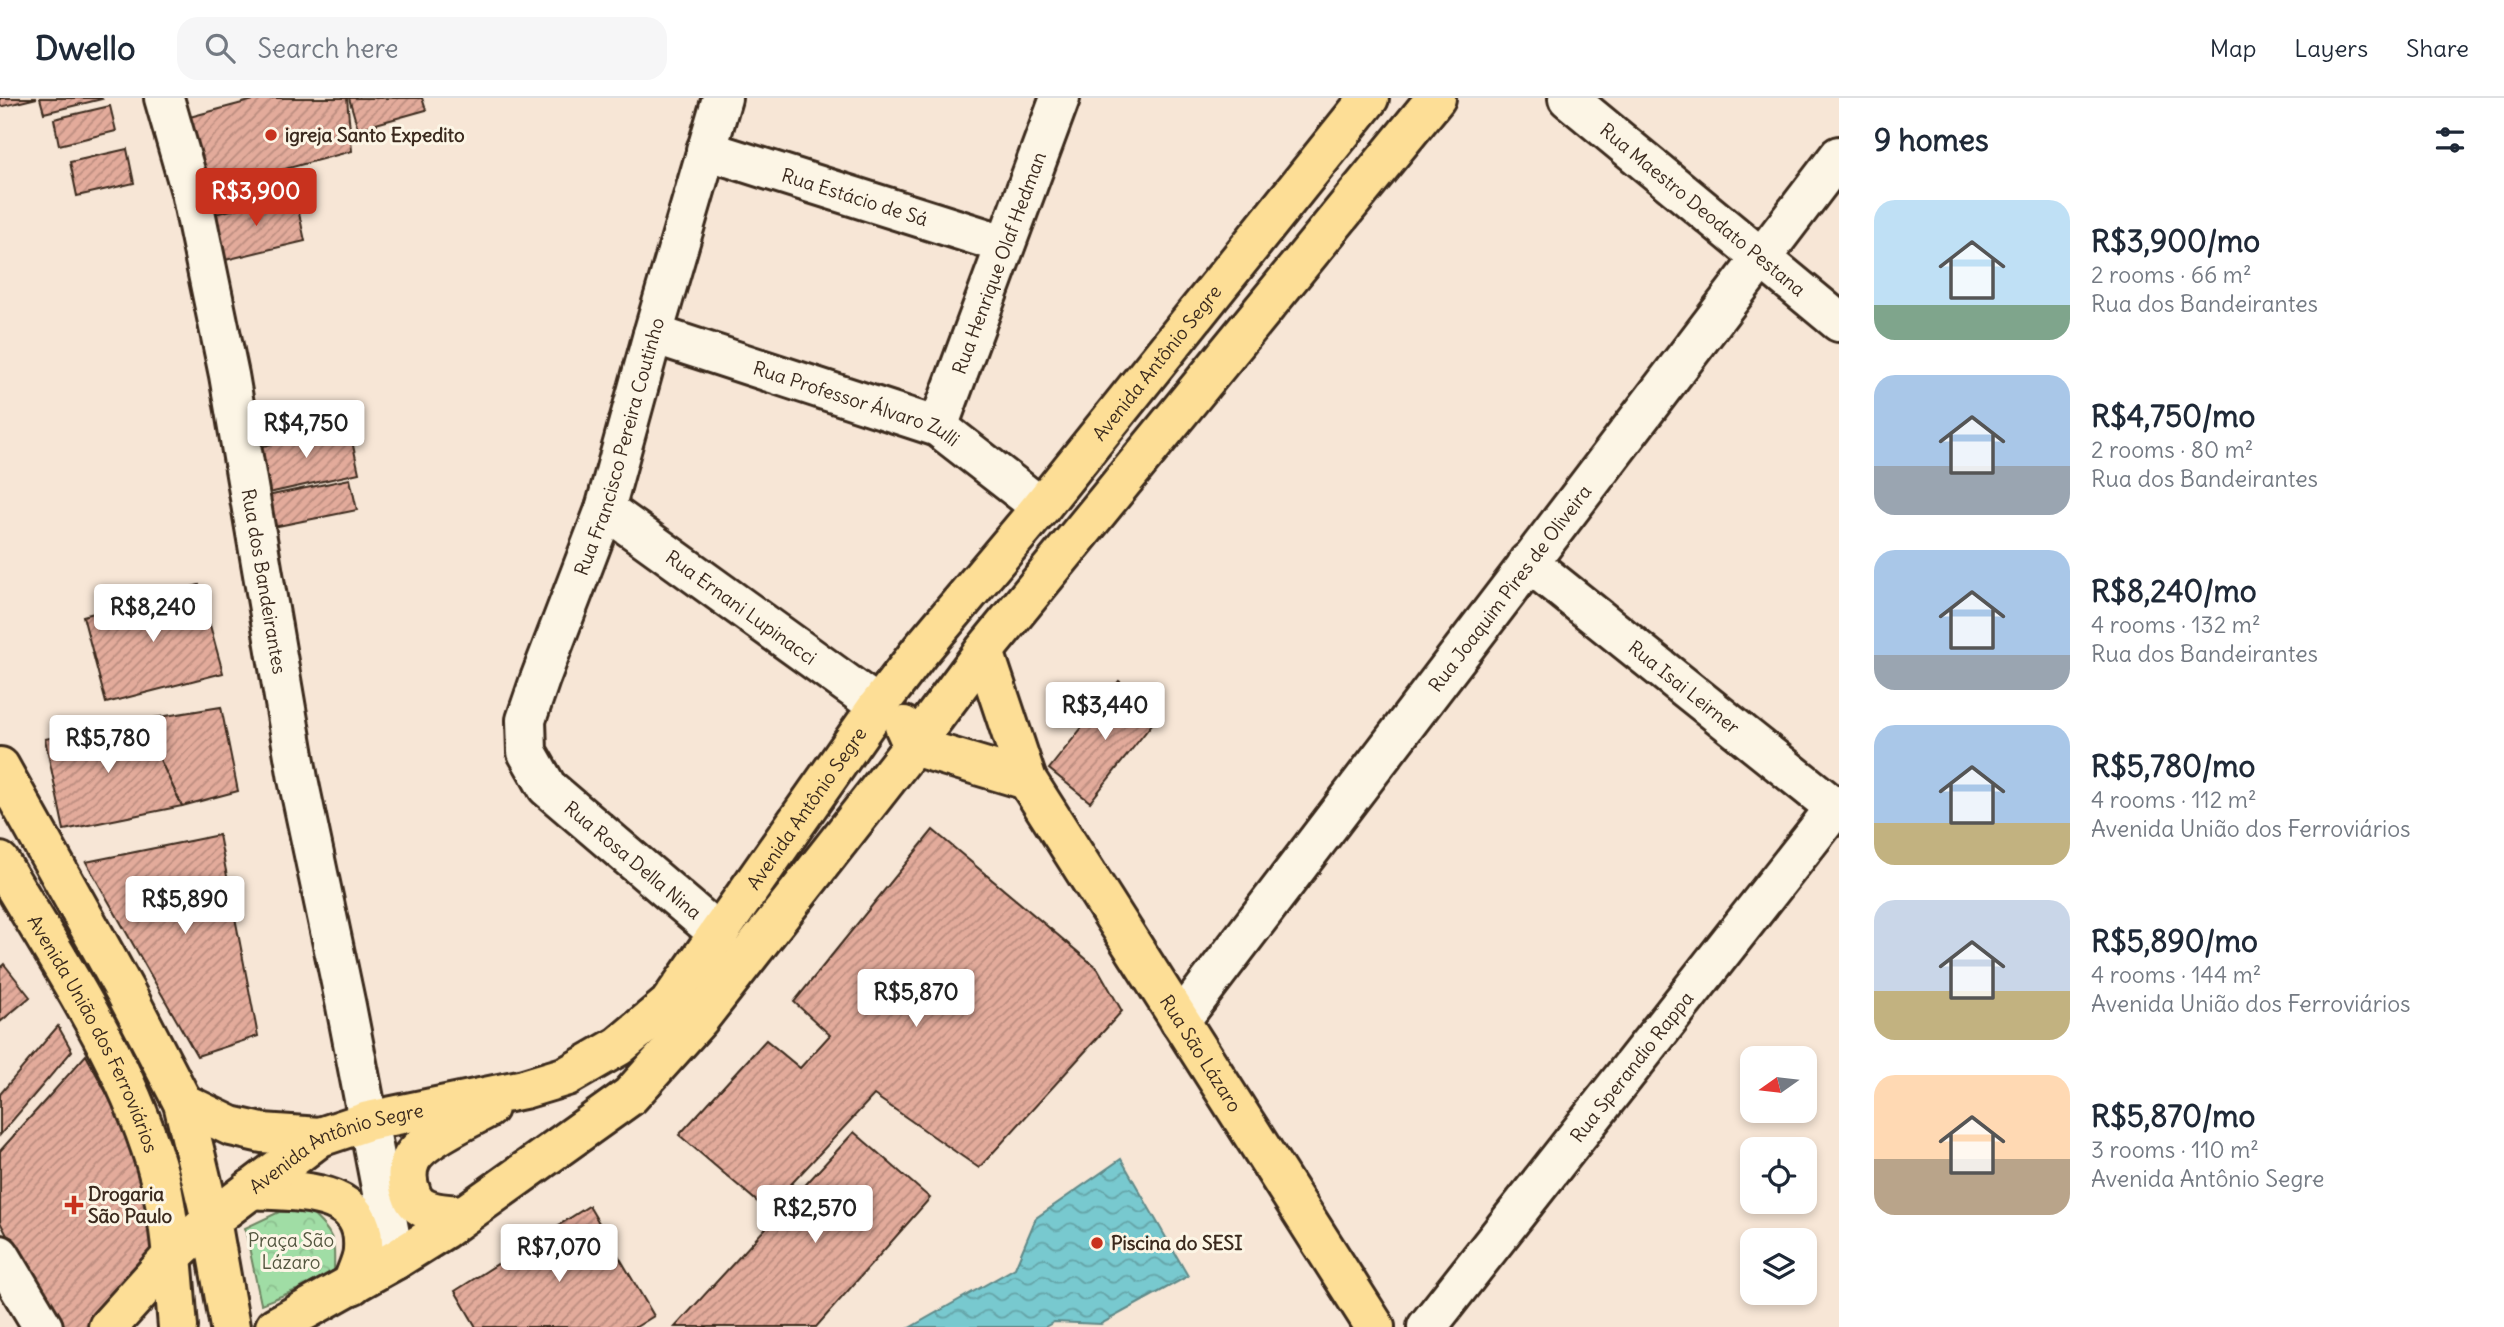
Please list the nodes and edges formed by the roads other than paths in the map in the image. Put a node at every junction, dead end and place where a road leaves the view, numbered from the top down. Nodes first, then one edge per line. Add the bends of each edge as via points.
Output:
1 (722, 98) edge
2 (1060, 98) edge
3 (1369, 98) edge
4 (1436, 98) edge
5 (1568, 98) edge
6 (174, 100) edge
7 (706, 150) junction
8 (1839, 156) edge
9 (1004, 244) junction
10 (1760, 256) junction
11 (1839, 322) edge
12 (653, 334) junction
13 (937, 427) junction
14 (1041, 507) junction
15 (605, 509) junction
16 (1528, 562) junction
17 (921, 650) junction
18 (984, 651) junction
19 (878, 706) junction
20 (913, 746) junction
21 (0, 767) edge
22 (1027, 780) junction
23 (547, 787) joint
24 (1837, 810) edge
25 (0, 862) edge
26 (719, 934) junction
27 (1180, 1021) junction
28 (524, 1089) junction
29 (183, 1103) junction
30 (368, 1121) junction
31 (320, 1137) junction
32 (251, 1189) junction
33 (463, 1215) junction
34 (211, 1220) junction
35 (0, 1255) edge
36 (171, 1256) junction
37 (395, 1260) junction
38 (352, 1285) junction
39 (43, 1327) edge
40 (108, 1327) edge
41 (178, 1327) edge
42 (230, 1327) edge
43 (275, 1327) edge
44 (1375, 1327) edge
45 (1427, 1327) edge

1 - 7 street, Rua Francisco Pereira Coutinho
2 - 9 street, Rua Henrique Olaf Hedman
3 - 14 main road, Avenida Antônio Segre
4 - 18 main road, Avenida Antônio Segre
5 - 10 street, Rua Maestro Deodato Pestana
6 - 30 street, Rua dos Bandeirantes via 229,375 298,779
7 - 9 street, Rua Estácio de Sá
7 - 12 street, Rua Francisco Pereira Coutinho
8 - 10 street, Rua Joaquim Pires de Oliveira
9 - 13 street, Rua Henrique Olaf Hedman
10 - 11 street, Rua Maestro Deodato Pestana
10 - 16 street, Rua Joaquim Pires de Oliveira
12 - 13 street, Rua Professor Álvaro Zulli
12 - 15 street, Rua Francisco Pereira Coutinho
13 - 14 street, Rua Professor Álvaro Zulli
14 - 17 main road, Avenida Antônio Segre
15 - 19 street, Rua Ernani Lupinacci
15 - 23 street, Rua Francisco Pereira Coutinho via 526,720 527,752
16 - 24 street, Rua Isai Leirner
16 - 27 street, Rua Joaquim Pires de Oliveira
17 - 19 main road, Avenida Antônio Segre
17 - 20 main road via 903,706 902,719
18 - 20 main road, Avenida Antônio Segre
18 - 22 main road, Rua São Lázaro
19 - 26 main road, Avenida Antônio Segre
20 - 22 main road
20 - 33 main road, Avenida Antônio Segre via 700,1018 630,1096
21 - 29 main road
22 - 27 main road, Rua São Lázaro
23 - 26 street, Rua Rosa Della Nina
24 - 45 street, Rua Sperandio Rappa
25 - 36 main road, Avenida União dos Ferroviários via 111,1054 139,1118 160,1181
26 - 28 main road, Avenida Antônio Segre via 669,1004 619,1046 567,1076
27 - 44 main road, Rua São Lázaro
28 - 30 main road, Avenida Antônio Segre
28 - 33 main road via 434,1139 411,1159 407,1178 412,1197 424,1209
29 - 31 main road via 231,1126
29 - 34 main road
30 - 31 main road, Avenida Antônio Segre
30 - 37 street, Rua dos Bandeirantes
31 - 32 main road, Avenida Antônio Segre
32 - 34 main road, Avenida Antônio Segre
32 - 38 main road via 324,1194 345,1204 360,1224 363,1250
33 - 37 main road, Avenida Antônio Segre
34 - 36 main road, Avenida Antônio Segre
34 - 42 main road
35 - 39 street
36 - 40 main road, Avenida Antônio Segre
36 - 41 main road, Avenida União dos Ferroviários
37 - 38 main road, Avenida Antônio Segre
38 - 43 main road, Avenida Antônio Segre

